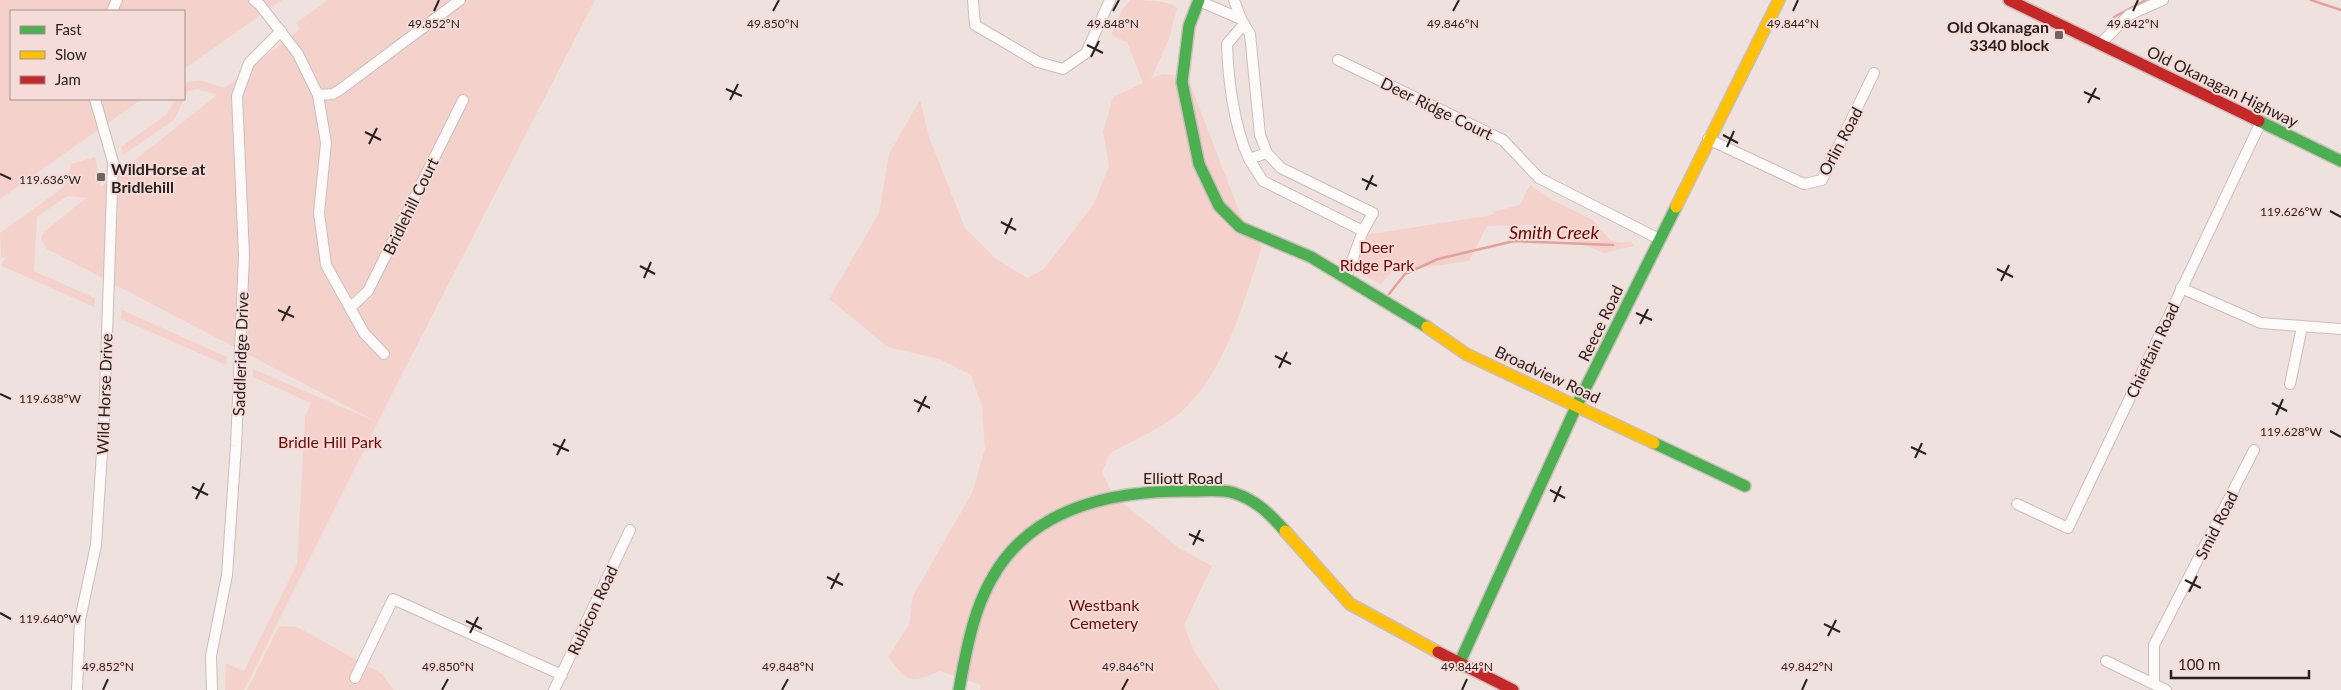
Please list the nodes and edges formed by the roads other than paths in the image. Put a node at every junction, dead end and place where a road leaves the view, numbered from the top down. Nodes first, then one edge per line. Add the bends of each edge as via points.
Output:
1 (254, 0) edge
2 (460, 0) edge
3 (973, 0) edge
4 (1110, 0) edge
5 (1198, 0) edge
6 (1234, 0) edge
7 (1779, 0) edge
8 (2010, 0) edge
9 (2163, 0) edge
10 (1243, 21) junction
11 (281, 31) junction
12 (2100, 44) junction
13 (1338, 60) dead end
14 (1874, 73) dead end
15 (318, 96) junction
16 (95, 100) edge
17 (463, 100) dead end
18 (2262, 122) junction
19 (1708, 139) junction
20 (1266, 153) junction
21 (1249, 159) junction
22 (2341, 161) edge
23 (1363, 231) junction
24 (1659, 239) junction
25 (1346, 277) junction
26 (2181, 288) junction
27 (351, 307) junction
28 (2302, 327) junction
29 (2341, 329) edge
30 (384, 354) dead end
31 (2290, 384) dead end
32 (1577, 405) junction
33 (2254, 450) dead end
34 (1745, 486) dead end
35 (2017, 504) dead end
36 (630, 530) dead end
37 (2106, 661) dead end
38 (1459, 664) junction
39 (562, 675) junction
40 (355, 678) dead end
41 (2154, 684) junction
42 (77, 690) edge
43 (212, 690) edge
44 (554, 690) edge
45 (959, 690) edge
46 (1513, 690) edge
47 (2166, 690) edge

1 - 11 street
2 - 15 street via 341,89
3 - 4 street via 975,25 1038,62 1063,69 1086,53
5 - 10 street, Broadview Road
5 - 25 street, Broadview Road via 1189,26 1182,82 1199,164 1219,206 1240,227 1311,256
6 - 10 street
7 - 19 street, Reece Road
8 - 12 street, Old Okanagan Highway
9 - 12 street via 2129,15
10 - 20 street via 1250,34 1260,134
10 - 21 street via 1227,44 1227,50 1241,142
11 - 15 street via 298,54
11 - 43 street, Saddleridge Drive via 249,63 237,96 244,256 227,575 211,656
12 - 18 street, Old Okanagan Highway
13 - 24 street, Deer Ridge Court via 1503,140 1539,178
14 - 19 street, Orlin Road via 1822,180 1804,184
15 - 27 street via 326,143 319,213 326,265
16 - 42 street, Wild Horse Drive via 113,162 96,545 80,620
17 - 27 street, Bridlehill Court via 368,291
18 - 22 street, Old Okanagan Highway
18 - 26 street, Chieftain Road
19 - 24 street, Reece Road
20 - 21 street
20 - 23 street via 1281,168 1373,213
21 - 23 street via 1263,181
23 - 25 street
24 - 32 street, Reece Road
25 - 32 street, Broadview Road via 1466,354
26 - 28 street via 2262,323
26 - 35 street, Chieftain Road via 2068,528
27 - 30 street via 364,333
28 - 29 street
28 - 31 street
32 - 34 street, Broadview Road
32 - 38 street, Reece Road
33 - 41 street, Smid Road via 2154,645
36 - 39 street, Rubicon Road
37 - 41 street
38 - 45 street, Elliott Road via 1350,604 1294,544 1275,518 1251,501 1222,491 1136,493 1063,512 1045,521 1010,551 996,568 975,616
38 - 46 street, Elliott Road
39 - 40 street via 393,599
39 - 44 street, Rubicon Road
41 - 47 street

